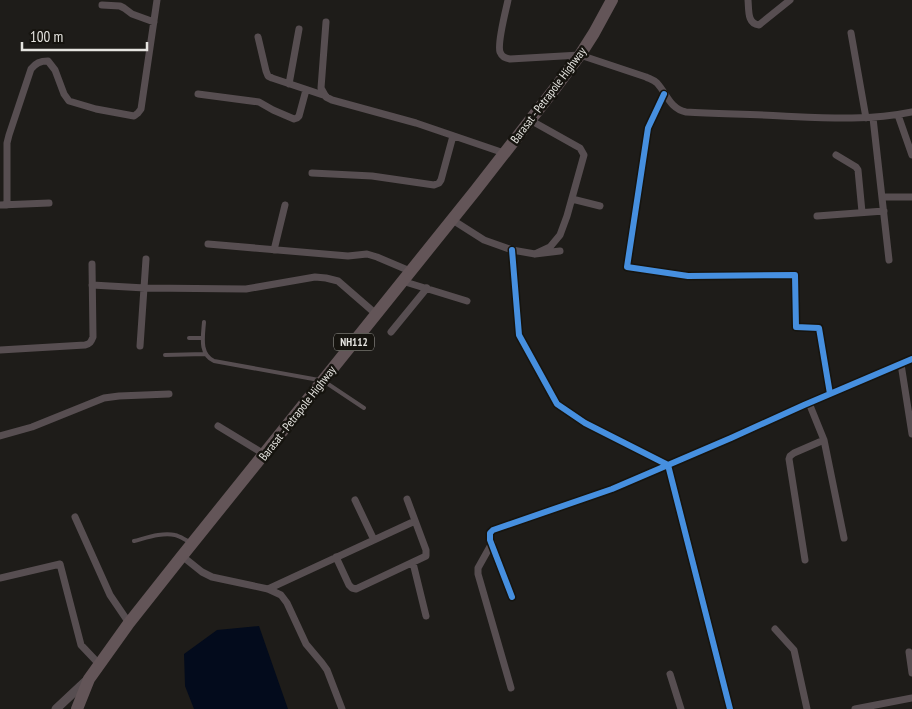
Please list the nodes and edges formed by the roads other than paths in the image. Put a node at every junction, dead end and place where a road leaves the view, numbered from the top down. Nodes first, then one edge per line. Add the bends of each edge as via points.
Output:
1 (157, 0) edge
2 (508, 0) edge
3 (612, 0) edge
4 (748, 0) edge
5 (790, 0) edge
6 (102, 5) dead end
7 (154, 22) junction
8 (326, 22) dead end
9 (298, 29) dead end
10 (851, 32) dead end
11 (258, 37) dead end
12 (580, 55) junction
13 (288, 84) junction
14 (306, 90) junction
15 (198, 94) dead end
16 (664, 94) junction
17 (326, 96) junction
18 (912, 112) edge
19 (898, 115) junction
20 (869, 118) junction
21 (530, 120) junction
22 (453, 136) junction
23 (504, 153) junction
24 (836, 155) dead end
25 (912, 156) edge
26 (312, 173) dead end
27 (882, 197) junction
28 (912, 197) edge
29 (572, 199) junction
30 (49, 203) dead end
31 (285, 204) dead end
32 (3, 205) edge
33 (600, 206) dead end
34 (884, 210) junction
35 (862, 212) junction
36 (816, 216) dead end
37 (451, 219) junction
38 (208, 244) dead end
39 (274, 250) junction
40 (512, 250) junction
41 (560, 252) dead end
42 (535, 254) junction
43 (146, 259) dead end
44 (889, 260) dead end
45 (92, 264) dead end
46 (406, 276) junction
47 (92, 285) junction
48 (144, 288) junction
49 (427, 288) junction
50 (467, 301) dead end
51 (376, 314) junction
52 (204, 322) dead end
53 (392, 332) dead end
54 (189, 338) dead end
55 (203, 338) junction
56 (140, 346) dead end
57 (0, 350) edge
58 (205, 354) junction
59 (165, 355) dead end
60 (912, 359) edge
61 (901, 364) junction
62 (322, 380) junction
63 (169, 394) dead end
64 (830, 394) junction
65 (809, 403) junction
66 (364, 408) dead end
67 (218, 426) dead end
68 (912, 434) edge
69 (0, 436) edge
70 (824, 440) junction
71 (264, 454) junction
72 (668, 466) junction
73 (407, 498) dead end
74 (355, 500) dead end
75 (75, 517) dead end
76 (415, 521) junction
77 (844, 538) dead end
78 (374, 540) junction
79 (134, 541) dead end
80 (192, 543) junction
81 (492, 543) junction
82 (182, 556) junction
83 (336, 557) junction
84 (805, 560) dead end
85 (413, 562) junction
86 (0, 578) edge
87 (268, 589) junction
88 (512, 597) dead end
89 (426, 616) dead end
90 (129, 624) junction
91 (775, 629) dead end
92 (909, 652) dead end
93 (99, 664) junction
94 (912, 673) edge
95 (670, 674) dead end
96 (89, 679) junction
97 (510, 688) dead end
98 (912, 698) edge
99 (882, 706) edge
100 (56, 709) edge
101 (77, 709) edge
102 (342, 709) edge
103 (681, 709) edge
104 (730, 709) edge
105 (807, 709) edge
106 (855, 709) edge

1 - 7 street
2 - 12 street via 500,48 503,56 510,59
3 - 12 highway, Barasat - Petrapole Highway / NH112
4 - 5 street via 754,25 759,25
6 - 7 street via 120,6
7 - 32 street via 141,109 134,116 69,101 48,62 36,63 31,69 7,143
8 - 17 street via 321,88
9 - 13 street
10 - 20 street
11 - 13 street via 268,76
12 - 16 street via 646,77 654,81
12 - 21 highway, Barasat - Petrapole Highway / NH112
13 - 14 street
14 - 15 street via 299,116 294,119 258,102
14 - 17 street
16 - 20 street via 674,107 686,112
16 - 64 street via 648,128 627,267 688,276 795,275 796,327 819,328
17 - 22 street
18 - 19 street
19 - 20 street
19 - 25 street
20 - 27 street
21 - 23 highway, Barasat - Petrapole Highway / NH112
21 - 29 street via 583,152
22 - 23 street
22 - 26 street via 441,180 434,185 372,176
23 - 37 highway, Barasat - Petrapole Highway / NH112
24 - 35 street via 858,170
27 - 28 street
27 - 34 street
29 - 33 street
29 - 42 street via 560,235 550,247
30 - 32 street
31 - 39 street
34 - 35 street
34 - 44 street
35 - 36 street
37 - 40 street via 484,240
37 - 46 highway, Barasat - Petrapole Highway / NH112
38 - 39 street
39 - 46 street via 348,256 367,254
40 - 42 street
40 - 72 street via 519,335 557,404 585,423
41 - 42 street
43 - 48 street
45 - 47 street
46 - 49 street
46 - 51 highway, Barasat - Petrapole Highway / NH112
47 - 48 street
47 - 57 street via 92,337 88,345
48 - 51 street via 246,289 326,278 338,281
48 - 56 street
49 - 50 street
49 - 53 street
51 - 62 highway, Barasat - Petrapole Highway / NH112
52 - 55 lane
54 - 55 lane
55 - 58 lane
58 - 59 lane
58 - 62 lane via 214,360
60 - 61 street
61 - 64 street
61 - 68 street
62 - 66 lane
62 - 71 highway, Barasat - Petrapole Highway / NH112
63 - 69 street via 104,398 32,427
64 - 65 street
65 - 70 street
65 - 72 street
67 - 71 street
70 - 77 street
70 - 84 street via 794,453 788,459
71 - 80 highway, Barasat - Petrapole Highway / NH112
72 - 81 street via 493,530 490,533
72 - 104 street
73 - 76 street
74 - 78 street
75 - 90 street via 110,595
76 - 78 street
76 - 85 street via 427,554
78 - 83 street
79 - 80 lane via 172,534
80 - 82 highway, Barasat - Petrapole Highway / NH112
81 - 88 street
81 - 97 street via 478,574
82 - 87 street via 212,577
82 - 90 highway, Barasat - Petrapole Highway / NH112
83 - 85 street via 349,585 356,589
83 - 87 street
85 - 89 street
86 - 93 street via 60,564 81,646
87 - 102 street via 281,595 287,603 306,644 326,670
90 - 93 highway, Barasat - Petrapole Highway / NH112
91 - 105 street via 794,650
92 - 94 street
93 - 96 highway, Barasat - Petrapole Highway / NH112
95 - 103 street
96 - 100 street
96 - 101 highway, Barasat - Petrapole Highway / NH112
98 - 99 street
99 - 106 street

